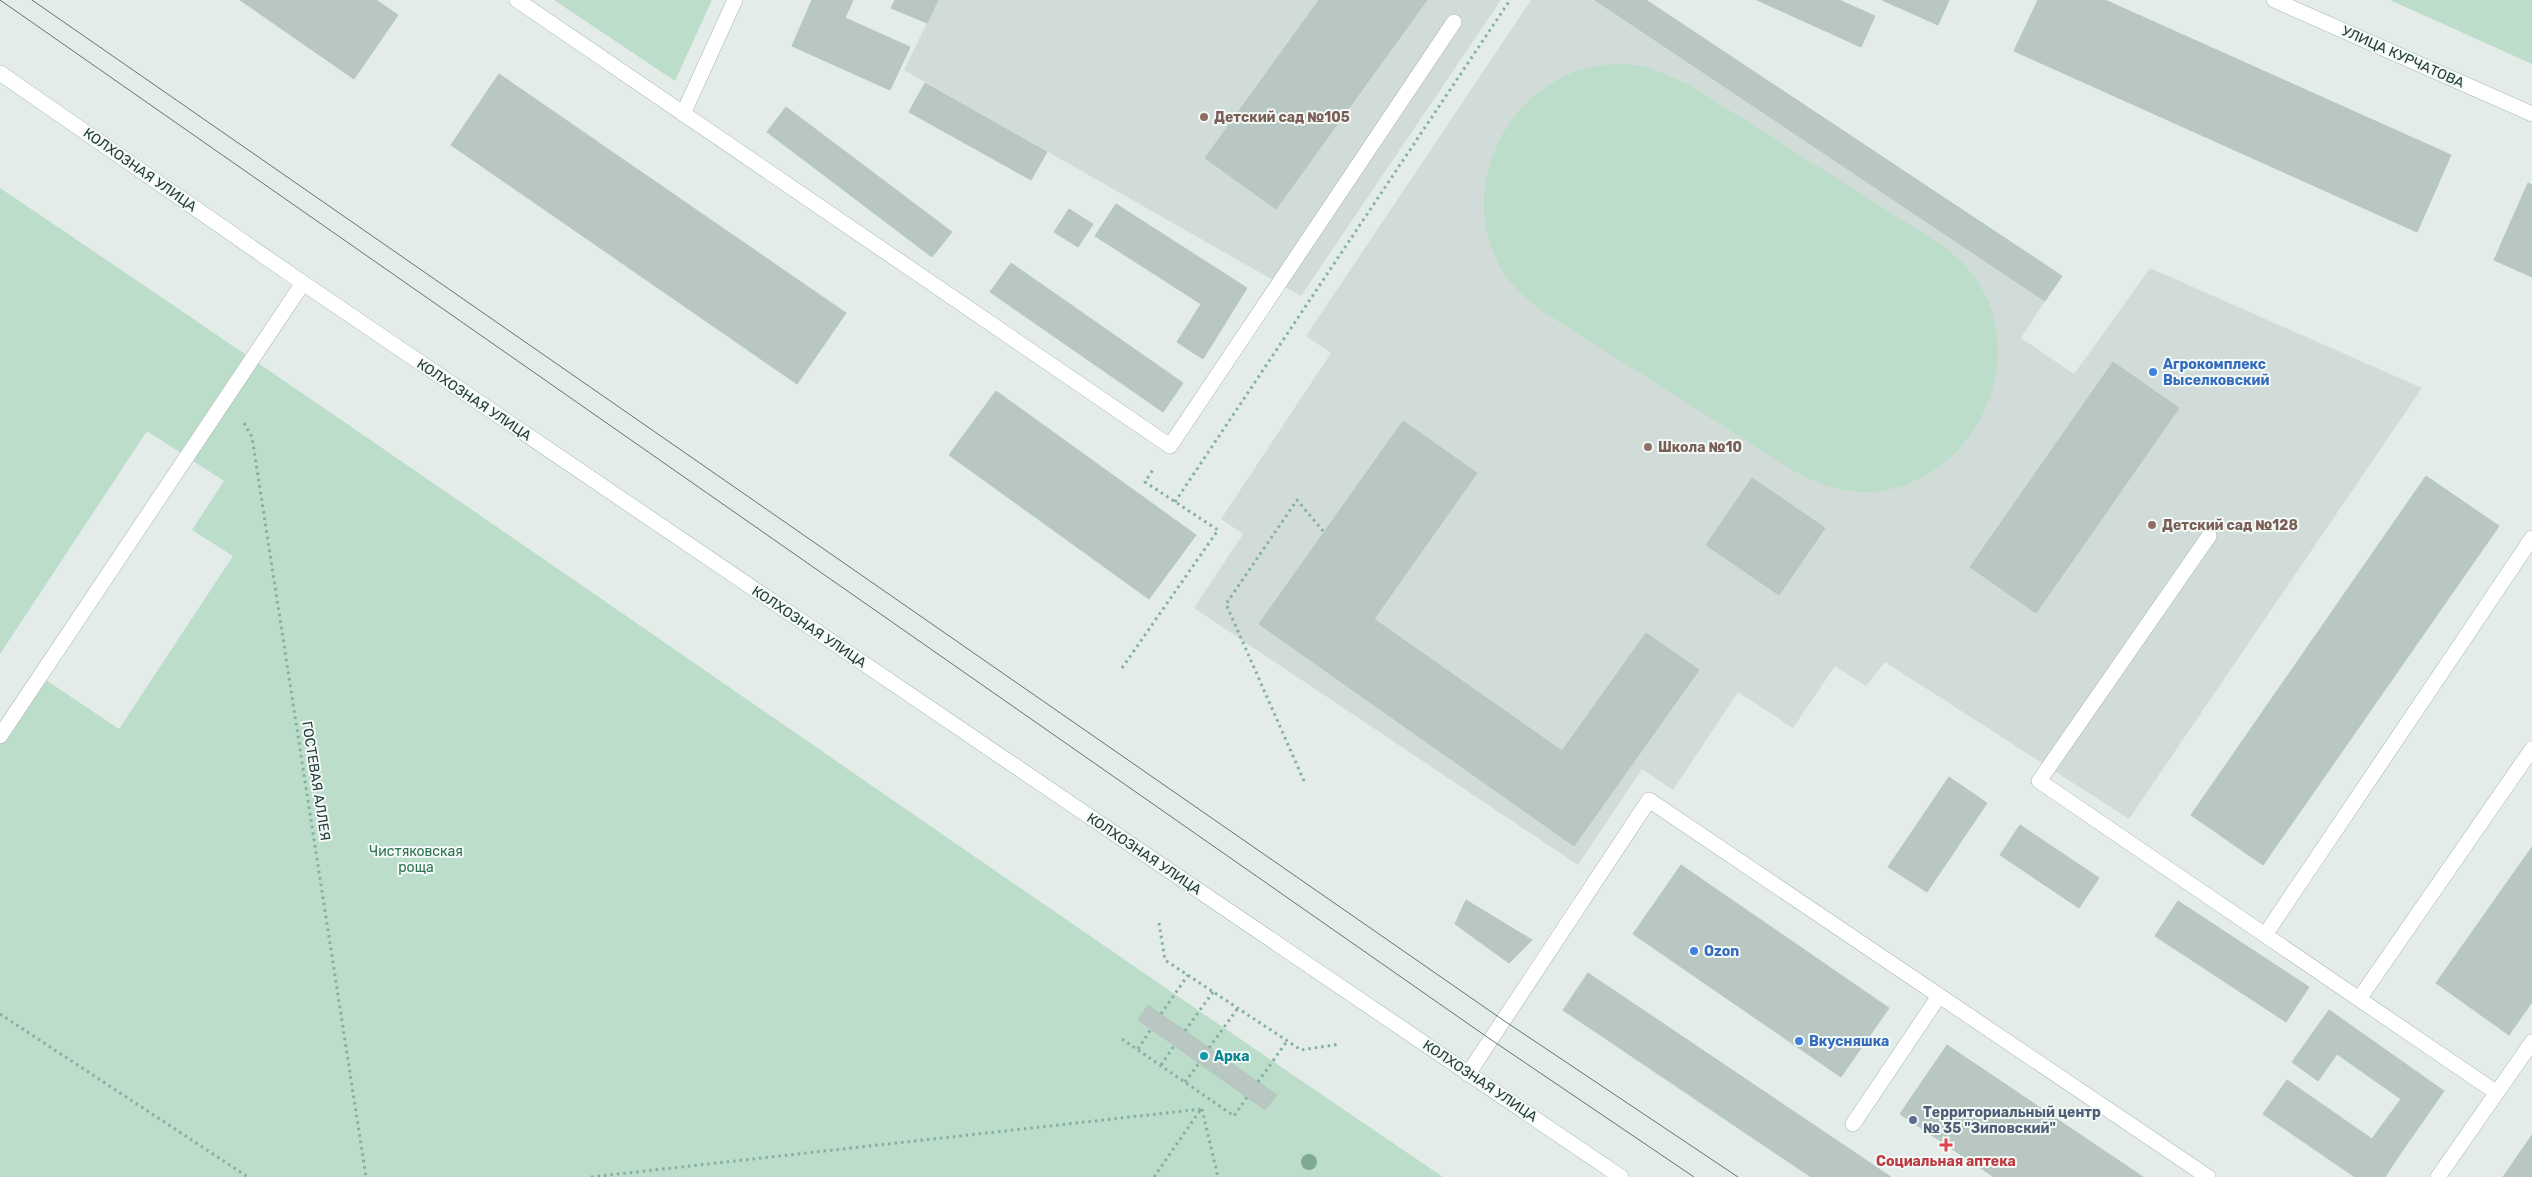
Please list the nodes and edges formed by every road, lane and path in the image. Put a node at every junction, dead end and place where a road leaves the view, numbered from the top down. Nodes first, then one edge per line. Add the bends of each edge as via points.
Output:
1 (517, 0) edge
2 (735, 0) edge
3 (1510, 0) edge
4 (2274, 0) edge
5 (1454, 22) dead end
6 (0, 73) edge
7 (683, 114) junction
8 (2532, 114) edge
9 (303, 283) junction
10 (229, 393) junction
11 (1170, 446) junction
12 (1175, 502) junction
13 (1324, 532) dead end
14 (2208, 536) dead end
15 (2532, 538) edge
16 (1122, 668) dead end
17 (0, 736) edge
18 (2532, 749) edge
19 (1304, 781) dead end
20 (1159, 923) dead end
21 (2265, 935) junction
22 (1188, 975) junction
23 (1213, 992) junction
24 (1939, 996) junction
25 (2359, 998) junction
26 (1238, 1008) junction
27 (0, 1014) edge
28 (1161, 1014) dead end
29 (1151, 1029) dead end
30 (1185, 1031) dead end
31 (1122, 1039) dead end
32 (1287, 1041) junction
33 (2532, 1042) edge
34 (1340, 1044) dead end
35 (1174, 1046) dead end
36 (1209, 1048) dead end
37 (1138, 1049) junction
38 (1199, 1063) dead end
39 (1161, 1065) junction
40 (1468, 1074) junction
41 (1185, 1082) junction
42 (1258, 1082) dead end
43 (2497, 1093) junction
44 (1248, 1097) dead end
45 (1202, 1109) junction
46 (1853, 1124) dead end
47 (248, 1177) edge
48 (366, 1177) edge
49 (591, 1177) edge
50 (1154, 1177) edge
51 (1218, 1177) edge
52 (1621, 1177) edge
53 (2208, 1177) edge
54 (2438, 1177) edge

1 - 7 main road
2 - 7 main road
3 - 12 path
4 - 8 main road, УЛИЦА КУРЧАТОВА
5 - 11 main road
6 - 9 main road, КОЛХОЗНАЯ УЛИЦА
7 - 11 main road
9 - 10 main road
9 - 40 main road, КОЛХОЗНАЯ УЛИЦА
10 - 17 main road
10 - 48 path, ГОСТЕВАЯ АЛЛЕЯ via 252,437
11 - 12 path via 1145,482
12 - 16 path via 1218,530
13 - 19 path via 1297,500 1226,604
14 - 21 main road via 2039,781
15 - 21 main road
18 - 25 main road
20 - 22 path via 1165,960
21 - 25 main road
22 - 23 path
22 - 28 path
23 - 26 path
23 - 30 path
24 - 40 main road via 1649,800
24 - 46 main road
24 - 53 main road
25 - 43 main road
26 - 32 path
26 - 36 path
27 - 47 path
29 - 37 path
31 - 37 path
32 - 34 path via 1301,1050
32 - 42 path
33 - 43 main road
35 - 39 path
37 - 39 path
38 - 41 path
39 - 41 path
40 - 52 main road, КОЛХОЗНАЯ УЛИЦА
41 - 44 path via 1234,1116
43 - 54 main road
45 - 49 path
45 - 50 path
45 - 51 path

